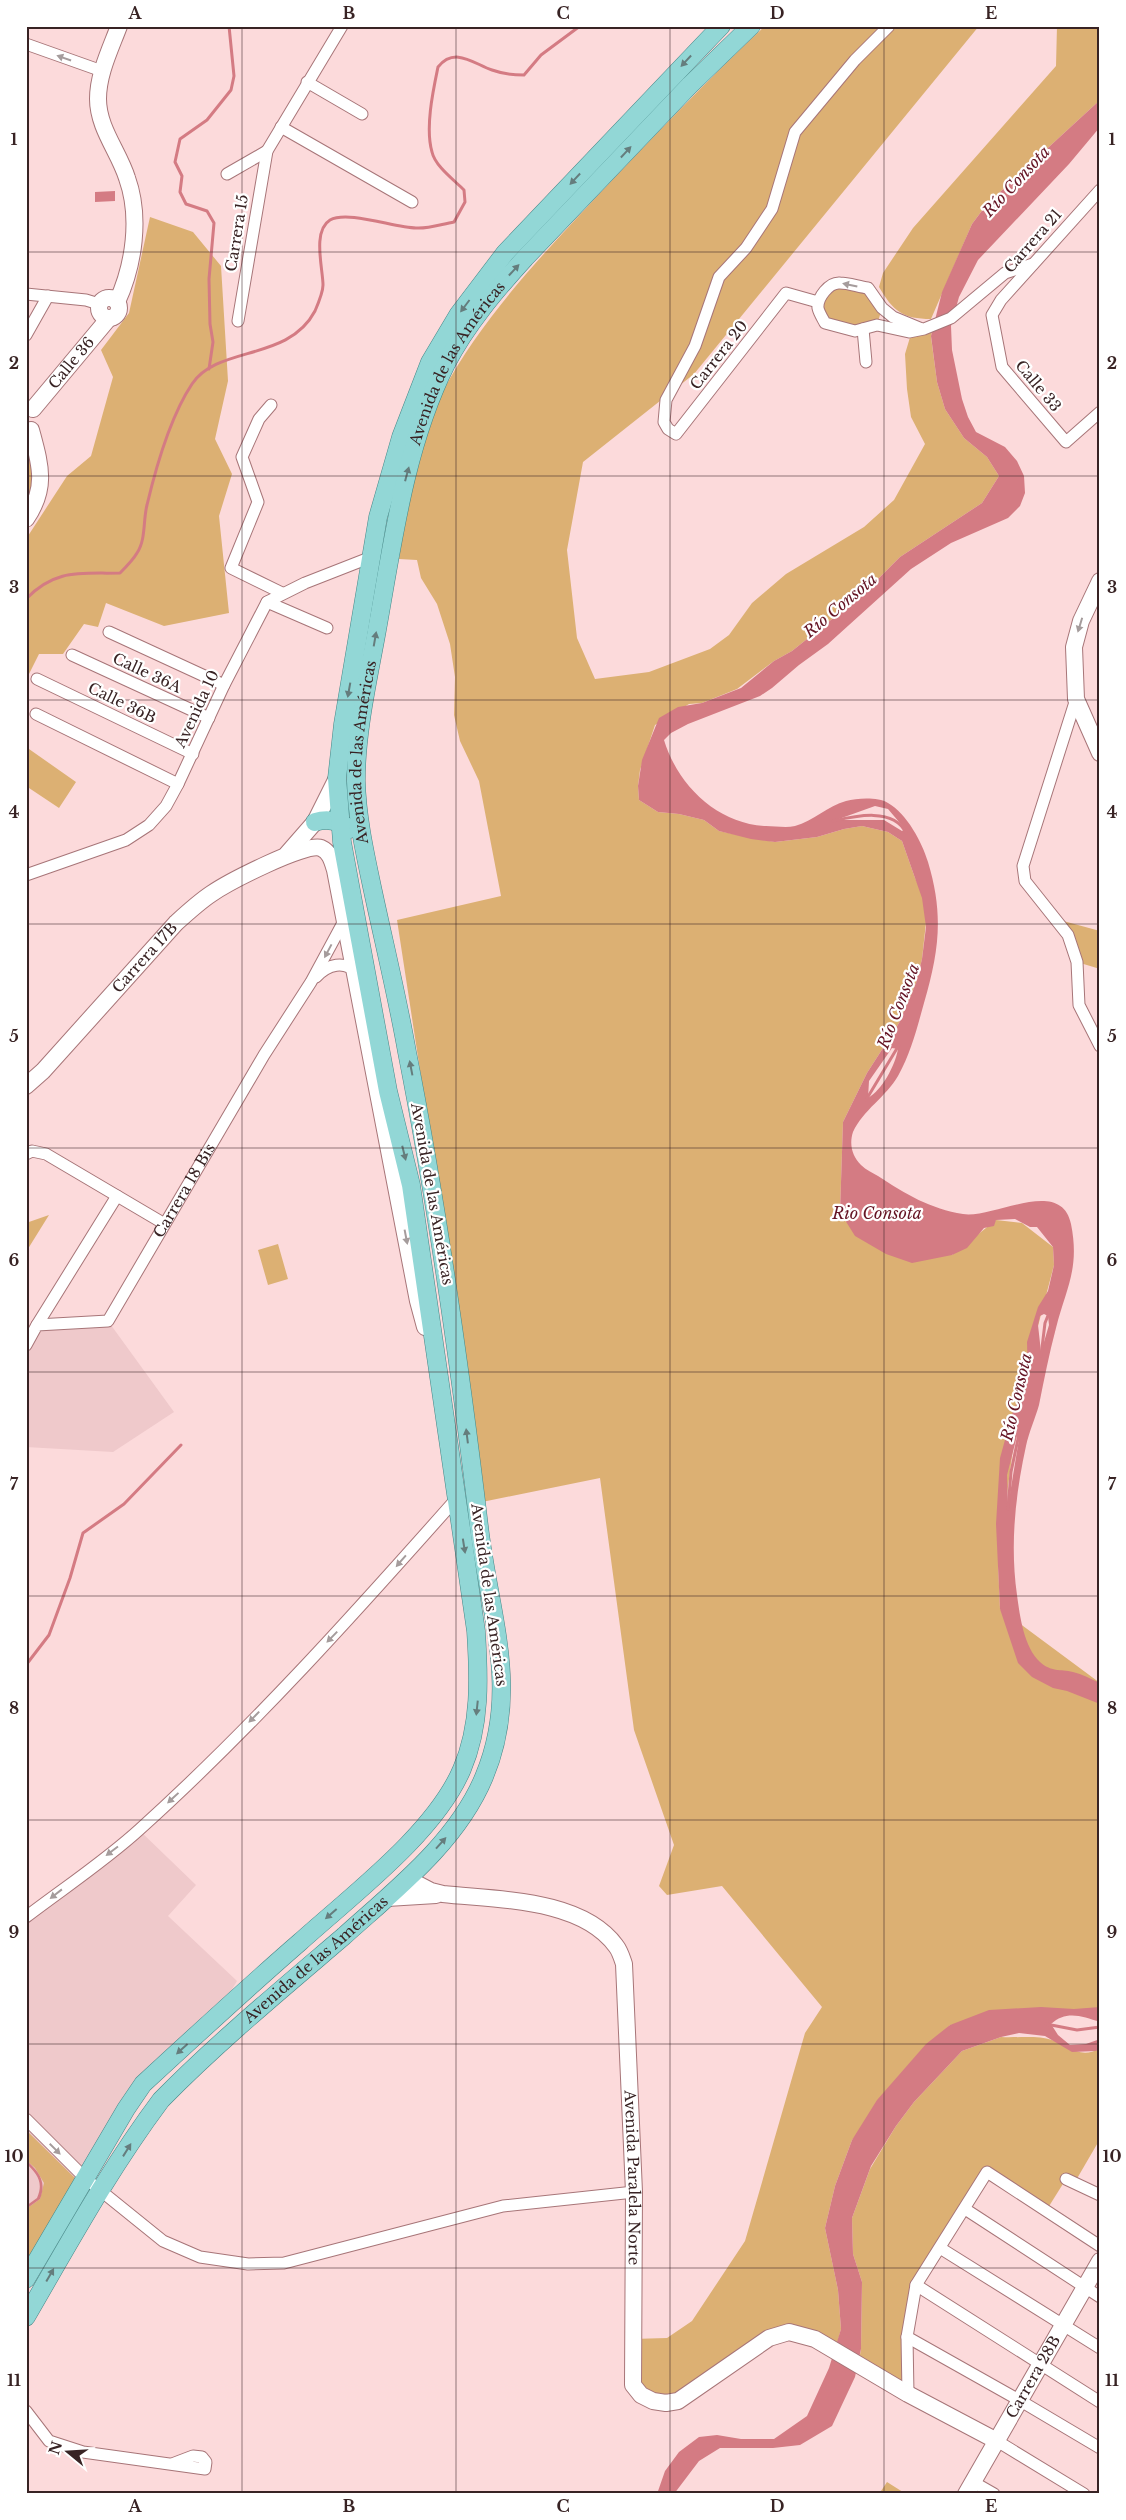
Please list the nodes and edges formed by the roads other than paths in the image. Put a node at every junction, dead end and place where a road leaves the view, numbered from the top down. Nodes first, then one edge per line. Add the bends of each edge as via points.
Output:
1 (119, 26) edge
2 (342, 26) edge
3 (721, 26) edge
4 (751, 26) edge
5 (890, 26) edge
6 (26, 44) edge
7 (102, 71) junction
8 (307, 82) junction
9 (362, 114) dead end
10 (280, 127) junction
11 (267, 151) junction
12 (227, 174) dead end
13 (1100, 190) edge
14 (412, 202) dead end
15 (1033, 264) junction
16 (26, 294) edge
17 (48, 296) junction
18 (117, 302) junction
19 (818, 302) junction
20 (100, 304) junction
21 (882, 308) junction
22 (992, 315) joint
23 (109, 318) junction
24 (238, 321) dead end
25 (876, 325) junction
26 (863, 329) junction
27 (922, 329) junction
28 (26, 335) edge
29 (866, 362) dead end
30 (271, 405) dead end
31 (30, 409) edge
32 (1100, 412) edge
33 (29, 430) edge
34 (26, 519) edge
35 (372, 556) junction
36 (390, 557) junction
37 (1100, 581) edge
38 (282, 594) junction
39 (267, 602) junction
40 (326, 628) dead end
41 (110, 632) dead end
42 (72, 655) dead end
43 (37, 678) dead end
44 (224, 685) junction
45 (1076, 699) junction
46 (36, 714) dead end
47 (209, 718) junction
48 (1100, 753) edge
49 (193, 754) junction
50 (338, 778) junction
51 (178, 784) junction
52 (316, 822) junction
53 (340, 823) junction
54 (285, 856) junction
55 (26, 875) edge
56 (374, 894) junction
57 (352, 899) junction
58 (345, 920) junction
59 (354, 969) junction
60 (311, 982) junction
61 (369, 983) junction
62 (1100, 1046) edge
63 (26, 1086) edge
64 (417, 1104) junction
65 (26, 1154) edge
66 (117, 1196) junction
67 (163, 1223) junction
68 (37, 1325) junction
69 (26, 1345) edge
70 (438, 1370) junction
71 (457, 1498) junction
72 (479, 1528) junction
73 (408, 1879) junction
74 (443, 1894) junction
75 (387, 1898) junction
76 (26, 1917) edge
77 (26, 2120) edge
78 (85, 2178) junction
79 (1066, 2179) dead end
80 (101, 2191) junction
81 (634, 2192) junction
82 (1100, 2195) edge
83 (965, 2209) junction
84 (1100, 2246) edge
85 (940, 2248) junction
86 (1100, 2261) edge
87 (26, 2279) edge
88 (916, 2286) junction
89 (1085, 2287) junction
90 (1100, 2297) edge
91 (26, 2317) edge
92 (1064, 2326) junction
93 (907, 2337) junction
94 (1100, 2348) edge
95 (1040, 2363) junction
96 (908, 2394) junction
97 (1019, 2400) junction
98 (1100, 2402) edge
99 (26, 2411) edge
100 (997, 2441) junction
101 (1100, 2448) edge
102 (172, 2464) dead end
103 (970, 2488) edge
104 (994, 2494) edge
105 (1084, 2494) edge

1 - 7 street
2 - 8 street, Carrera 15
3 -> 35 main road, Avenida de las Américas via 505,253 458,315 430,362 410,410 390,473
36 -> 4 main road, Avenida de las Américas via 417,441 445,367 460,339 501,284 689,86
5 - 19 street, Carrera 20 via 855,60 795,132 772,210 746,248 719,278 695,346 666,400 664,422 668,429 676,434 786,293
7 -> 6 street
7 - 18 street via 98,100 100,113 127,178 133,220 134,237 128,271
8 - 9 street
8 - 10 street, Carrera 15
10 - 11 street, Carrera 15
10 - 14 street
11 - 12 street, Carrera 15
11 - 24 street, Carrera 15
13 - 15 street, Carrera 21
15 - 22 street, Carrera 21
15 - 27 street via 1005,273 962,309 939,324
16 - 17 street
17 - 20 street
17 - 28 street
18 - 20 street via 108,298
18 - 23 street via 117,314
21 -> 19 street via 868,288 839,282 833,284
19 - 26 street via 818,310 825,323 855,331
20 - 23 street via 101,315
21 - 25 street
21 - 27 street via 893,317
22 - 32 street, Calle 33 via 1002,367 1066,442
23 - 31 street, Calle 36
25 - 26 street
25 - 27 street via 909,332
26 - 29 street
30 - 38 street via 259,419 242,457 258,502 231,568
31 - 33 street via 37,412 39,420 38,425
33 - 34 street via 42,482
35 - 36 street
35 - 38 street
35 -> 50 main road, Avenida de las Américas via 343,724
56 -> 36 main road, Avenida de las Américas via 359,820 356,778 360,725
37 -> 45 street via 1081,621 1074,647
38 - 39 street
39 - 40 street
39 - 44 street, Avenida 10
41 - 44 street
42 - 47 street, Calle 36A
43 - 49 street, Calle 36B
44 - 47 street, Avenida 10
45 - 48 street
45 - 62 street via 1023,866 1025,881 1068,936 1077,962 1079,1005
46 - 51 street
47 - 49 street, Avenida 10
49 - 51 street, Avenida 10
50 - 52 street, Carrera 17B
50 - 53 main road, Avenida de las Américas
51 - 55 street, Avenida 10 via 166,806 149,825 126,840
52 - 53 main road via 329,820
52 - 54 street, Carrera 17B
53 - 56 main road via 349,828 355,838 365,880
53 - 57 main road, Avenida de las Américas
54 - 58 street, Carrera 17B via 312,847 330,855
54 - 63 street, Carrera 17B via 212,893 176,923
64 -> 56 main road, Avenida de las Américas
57 - 58 street, Carrera 18 Bis
57 - 61 main road, Avenida de las Américas
58 - 59 street, Carrera 18 Bis
58 -> 60 street, Carrera 18 Bis
59 - 60 street, Carrera 18 Bis via 344,964 331,966
59 - 61 street
59 -> 70 street, Carrera 18 Bis via 418,1301
60 - 67 street, Carrera 18 Bis
61 - 64 main road via 384,1023 400,1099 407,1106
61 -> 70 main road, Avenida de las Américas via 388,1091 411,1185
72 -> 64 main road, Avenida de las Américas via 448,1290
65 - 66 street via 32,1151 46,1154
66 - 67 street
66 - 68 street
67 - 68 street, Carrera 18 Bis via 108,1321
68 - 69 street
70 - 71 main road, Avenida de las Américas
71 - 72 main road via 468,1498
71 -> 76 street via 366,1601 208,1765 139,1830
71 -> 78 main road, Avenida de las Américas via 480,1683 474,1732 462,1768 447,1798 428,1823 368,1882 143,2084
73 -> 72 main road, Avenida de las Américas via 466,1811 481,1784 497,1742 503,1684
73 - 74 street, Avenida Paralela Norte
73 - 75 main road, Avenida de las Américas
74 - 75 street, Avenida Paralela Norte
74 - 81 street, Avenida Paralela Norte via 534,1904 558,1910 599,1930 616,1946 625,1973
80 -> 75 main road, Avenida de las Américas via 140,2129 171,2090
77 -> 78 street
78 - 80 street
78 - 87 main road, Avenida de las Américas
79 - 82 street
80 - 81 street via 163,2241 200,2257 248,2264 284,2263 503,2206
91 -> 80 main road, Avenida de las Américas
81 - 96 street, Avenida Paralela Norte via 633,2385 641,2395 659,2403 678,2401 769,2338 790,2332 815,2339
83 - 84 street via 987,2172
83 - 85 street
83 - 89 street
85 - 88 street
85 - 92 street
86 - 89 street, Carrera 28B
88 - 93 street
88 - 95 street
89 - 90 street
89 - 92 street, Carrera 28B
92 - 94 street
92 - 95 street, Carrera 28B
93 - 96 street
93 - 97 street
95 - 97 street, Carrera 28B
95 - 98 street
96 - 100 street, Avenida Paralela Norte
97 - 100 street, Carrera 28B
97 - 101 street
99 - 102 street via 49,2441 83,2452
100 - 103 street, Carrera 28B
100 - 105 street
103 - 104 street

